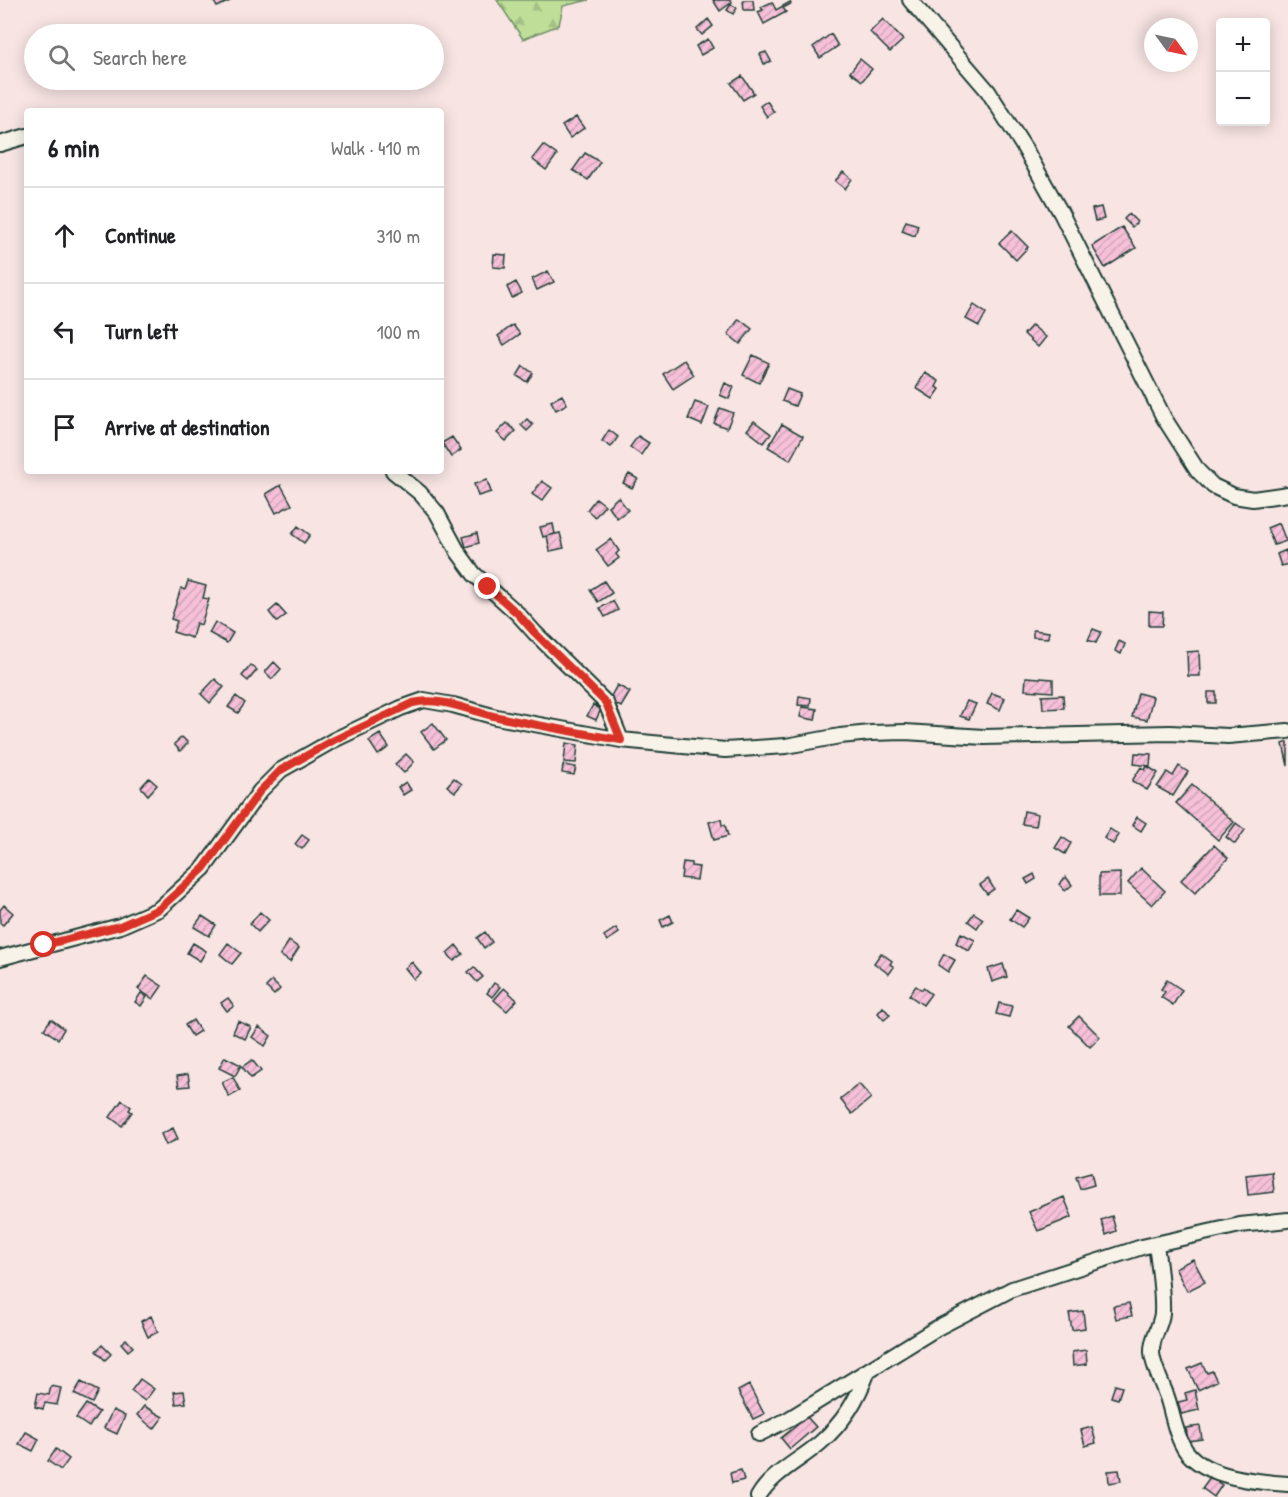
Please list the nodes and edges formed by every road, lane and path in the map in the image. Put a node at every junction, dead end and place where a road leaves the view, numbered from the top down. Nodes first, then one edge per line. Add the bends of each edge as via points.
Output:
1 (910, 0) edge
2 (24, 137) edge
3 (0, 144) edge
4 (397, 474) edge
5 (1288, 494) edge
6 (1288, 731) edge
7 (621, 740) junction
8 (0, 957) edge
9 (1288, 1220) edge
10 (1156, 1245) junction
11 (868, 1371) junction
12 (759, 1434) dead end
13 (1288, 1484) edge
14 (758, 1497) edge

1 - 5 street via 988,91 1026,149 1164,418 1198,471 1213,486 1234,496 1252,499
2 - 3 street
4 - 7 street via 437,513 474,574 606,703
6 - 7 street via 1228,736 1170,733 984,737 871,733 786,747 725,750
7 - 8 street via 443,703 413,703 281,770 260,791 204,868 159,909 112,928
9 - 10 street via 1240,1225
10 - 11 street via 1012,1289 937,1328
10 - 13 street via 1162,1315 1152,1354 1187,1453 1222,1473
11 - 12 street
11 - 14 street via 858,1398 843,1419 820,1443 765,1485

